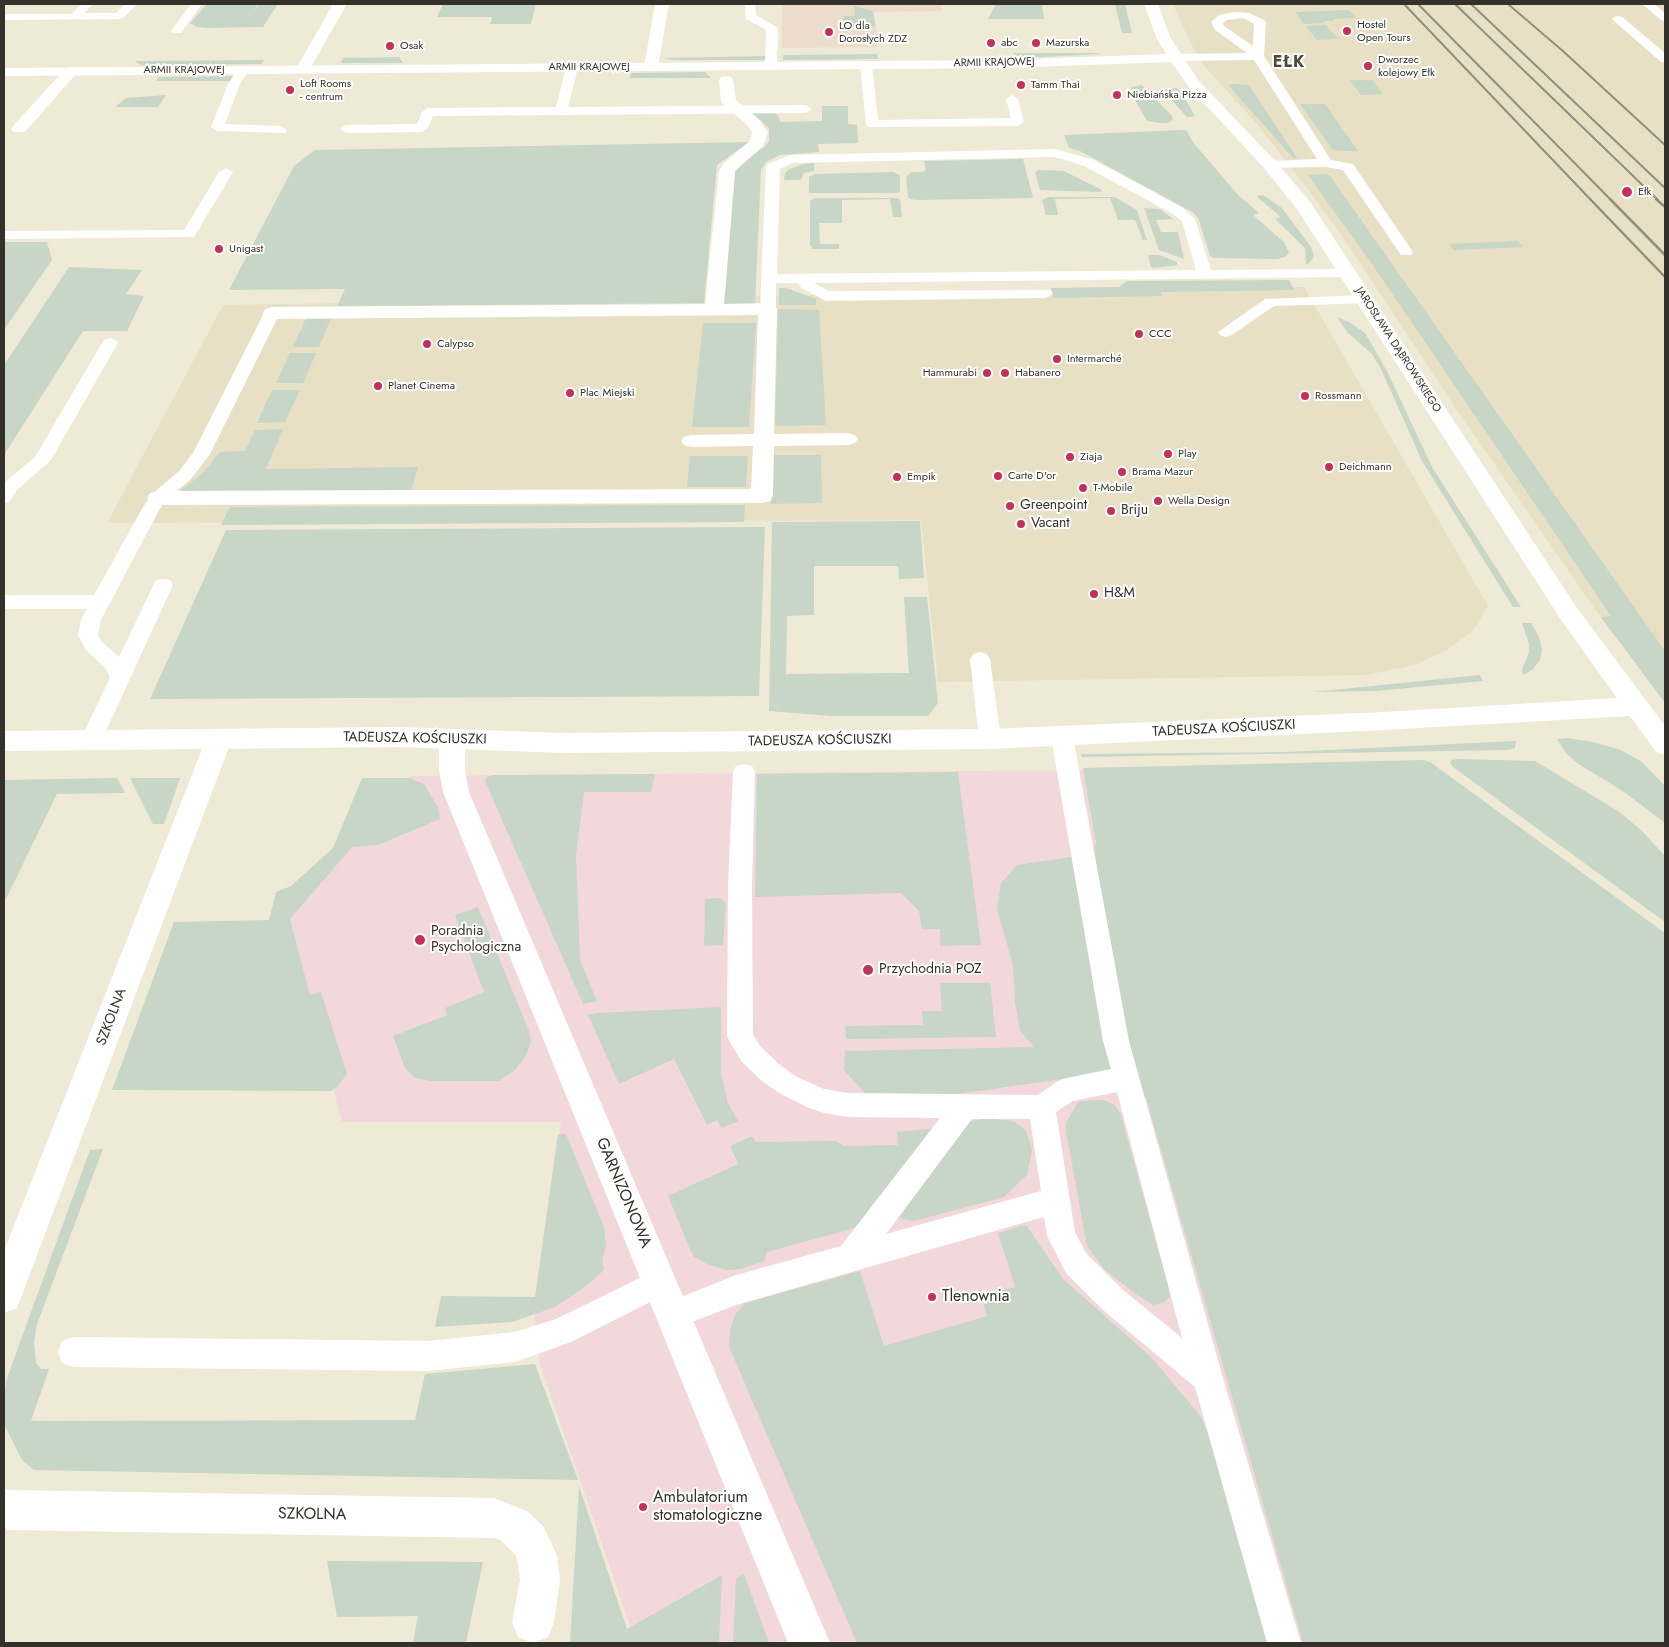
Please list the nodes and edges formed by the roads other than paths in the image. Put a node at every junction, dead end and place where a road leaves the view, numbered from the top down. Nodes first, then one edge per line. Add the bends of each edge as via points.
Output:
1 (87, 4) edge
2 (131, 4) edge
3 (196, 4) edge
4 (340, 4) edge
5 (662, 4) edge
6 (750, 4) edge
7 (1151, 4) edge
8 (1647, 4) edge
9 (75, 16) junction
10 (4, 17) edge
11 (1665, 18) edge
12 (1618, 20) dead end
13 (177, 31) dead end
14 (1175, 58) junction
15 (1665, 59) edge
16 (866, 65) junction
17 (771, 66) junction
18 (572, 67) junction
19 (651, 67) junction
20 (303, 69) junction
21 (243, 70) junction
22 (71, 71) junction
23 (4, 72) edge
24 (726, 80) dead end
25 (1012, 99) dead end
26 (737, 109) junction
27 (806, 109) dead end
28 (561, 111) junction
29 (346, 129) dead end
30 (19, 130) dead end
31 (281, 130) dead end
32 (1326, 162) junction
33 (1270, 164) junction
34 (226, 172) dead end
35 (4, 235) edge
36 (1406, 252) dead end
37 (1348, 273) junction
38 (1205, 274) junction
39 (806, 278) junction
40 (768, 279) junction
41 (1046, 293) dead end
42 (1366, 300) junction
43 (714, 309) junction
44 (768, 309) junction
45 (272, 313) joint
46 (1226, 332) dead end
47 (110, 343) dead end
48 (848, 439) dead end
49 (764, 440) junction
50 (690, 441) dead end
51 (4, 496) edge
52 (158, 498) junction
53 (163, 585) dead end
54 (4, 602) edge
55 (101, 602) junction
56 (980, 659) dead end
57 (120, 678) junction
58 (1635, 706) junction
59 (1062, 737) junction
60 (219, 739) junction
61 (990, 739) junction
62 (91, 740) junction
63 (452, 740) junction
64 (4, 741) edge
65 (1665, 744) edge
66 (744, 772) dead end
67 (1126, 1078) junction
68 (965, 1106) junction
69 (1042, 1107) junction
70 (1056, 1200) junction
71 (851, 1257) junction
72 (4, 1296) edge
73 (667, 1298) junction
74 (73, 1352) dead end
75 (1208, 1378) junction
76 (4, 1508) edge
77 (533, 1622) dead end
78 (809, 1643) edge
79 (1284, 1643) edge

1 - 9 lane
2 - 9 lane via 119,16
3 - 13 lane
4 - 20 street
5 - 19 street
6 - 17 lane via 750,17 772,28
7 - 14 street, JAROSŁAWA DĄBROWSKIEGO via 1163,38
8 - 11 lane
9 - 10 lane
12 - 15 lane
14 - 16 street, ARMII KRAJOWEJ
14 - 32 lane via 1258,56
14 - 33 street, JAROSŁAWA DĄBROWSKIEGO via 1194,84
16 - 17 street, ARMII KRAJOWEJ
16 - 25 lane via 872,124 1018,122
17 - 19 street, ARMII KRAJOWEJ
18 - 19 street, ARMII KRAJOWEJ
18 - 20 street, ARMII KRAJOWEJ
18 - 28 lane
20 - 21 street, ARMII KRAJOWEJ
21 - 22 street, ARMII KRAJOWEJ
21 - 31 lane via 217,127
22 - 23 street, ARMII KRAJOWEJ
22 - 30 street
24 - 26 street via 727,97
26 - 27 lane
26 - 28 lane
26 - 43 street via 754,122 760,132 757,143 727,171
28 - 29 lane via 428,112 422,128
32 - 33 lane
32 - 36 lane via 1348,167
33 - 37 street, JAROSŁAWA DĄBROWSKIEGO via 1304,206
34 - 35 lane via 189,234
37 - 38 lane
37 - 42 street, JAROSŁAWA DĄBROWSKIEGO
38 - 39 lane
38 - 40 lane via 1188,219 1089,163 1055,153 807,158 778,163 773,167 770,193
39 - 40 lane
39 - 41 lane via 806,285 826,296
40 - 44 lane
42 - 46 lane via 1270,302
42 - 58 street, JAROSŁAWA DĄBROWSKIEGO via 1569,614
43 - 44 street
43 - 45 street
44 - 49 street
45 - 52 lane via 201,454 185,475
47 - 51 lane via 42,460
48 - 49 street
49 - 50 street
49 - 52 street via 762,496
52 - 55 lane
53 - 57 lane
54 - 55 lane
55 - 57 lane via 91,620 88,635 93,645 115,666
56 - 61 lane
57 - 62 lane
58 - 59 street, TADEUSZA KOŚCIUSZKI
58 - 65 street, JAROSŁAWA DĄBROWSKIEGO
59 - 61 street, TADEUSZA KOŚCIUSZKI
59 - 67 lane via 1116,1041
60 - 62 street, TADEUSZA KOŚCIUSZKI
60 - 63 street, TADEUSZA KOŚCIUSZKI via 399,737
60 - 72 street, SZKOLNA
61 - 63 street, TADEUSZA KOŚCIUSZKI via 573,743
62 - 64 street, TADEUSZA KOŚCIUSZKI
63 - 73 street, GARNIZONOWA via 456,792
66 - 68 lane via 740,1036 745,1045 770,1073 808,1096 824,1101 848,1105
67 - 69 lane via 1067,1090
67 - 75 lane
68 - 69 lane
68 - 71 lane
69 - 70 lane
70 - 71 lane
70 - 75 lane via 1061,1236 1076,1263 1114,1300
71 - 73 lane via 736,1290
73 - 74 lane via 516,1347 428,1356
73 - 78 street, GARNIZONOWA
75 - 79 lane
76 - 77 street, SZKOLNA via 494,1518 513,1525 529,1540 536,1556 540,1580

